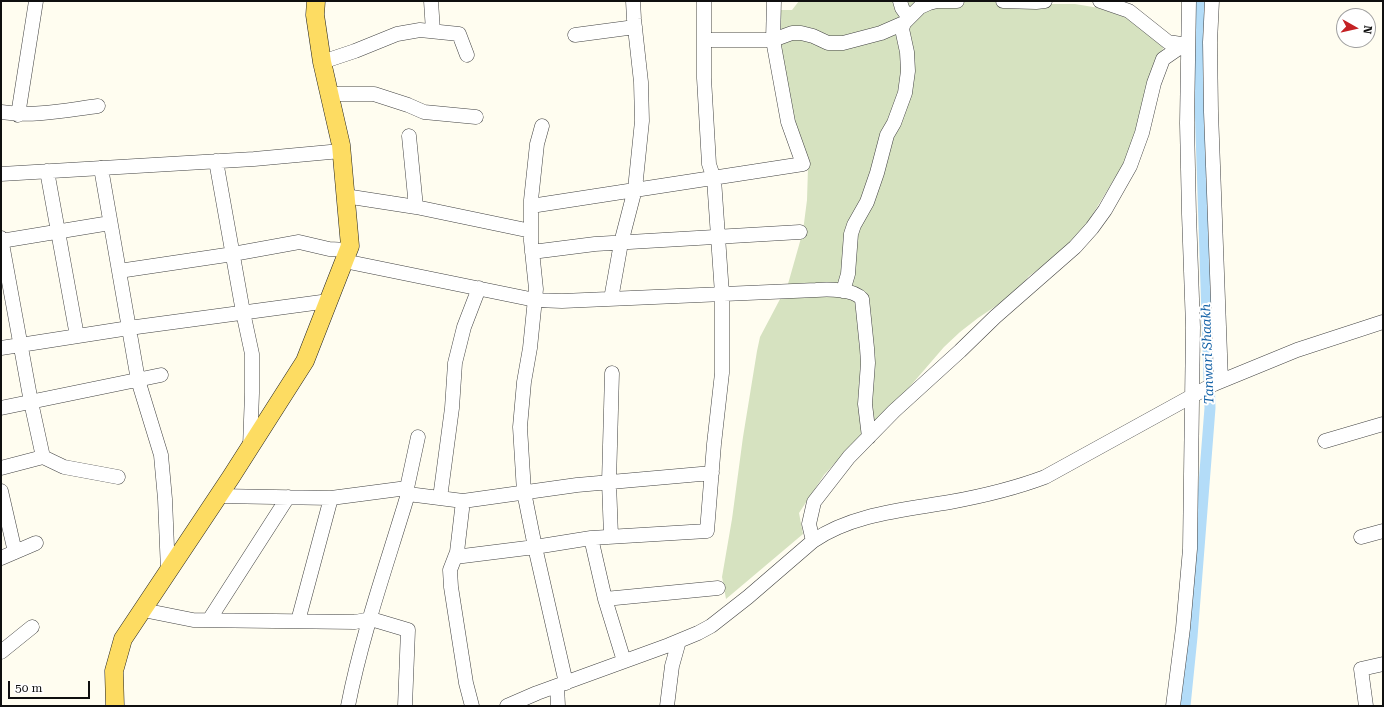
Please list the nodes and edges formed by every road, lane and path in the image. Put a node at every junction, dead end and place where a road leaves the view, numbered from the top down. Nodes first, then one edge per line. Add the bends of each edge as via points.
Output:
1 (36, 1) edge
2 (316, 1) edge
3 (431, 1) edge
4 (634, 1) edge
5 (704, 1) edge
6 (774, 1) edge
7 (900, 1) edge
8 (957, 1) edge
9 (1003, 1) edge
10 (1045, 1) edge
11 (1100, 1) edge
12 (1189, 1) edge
13 (1212, 1) edge
14 (906, 20) junction
15 (635, 27) junction
16 (433, 31) junction
17 (575, 35) dead end
18 (704, 40) junction
19 (773, 40) junction
20 (1187, 45) junction
21 (467, 55) dead end
22 (322, 62) junction
23 (329, 94) junction
24 (98, 106) dead end
25 (1, 112) edge
26 (18, 115) junction
27 (476, 117) dead end
28 (542, 126) dead end
29 (409, 136) dead end
30 (341, 151) junction
31 (216, 161) junction
32 (101, 168) junction
33 (47, 171) junction
34 (1, 174) edge
35 (713, 177) junction
36 (635, 189) junction
37 (345, 196) junction
38 (531, 206) junction
39 (416, 207) junction
40 (110, 224) junction
41 (531, 231) junction
42 (58, 232) junction
43 (800, 232) dead end
44 (718, 237) junction
45 (1, 240) edge
46 (621, 243) junction
47 (532, 252) junction
48 (233, 254) junction
49 (346, 256) junction
50 (119, 271) junction
51 (479, 288) junction
52 (844, 291) junction
53 (722, 294) junction
54 (611, 299) junction
55 (535, 300) junction
56 (329, 301) junction
57 (243, 312) junction
58 (1382, 326) edge
59 (129, 328) junction
60 (77, 336) junction
61 (21, 345) junction
62 (1, 348) edge
63 (612, 372) dead end
64 (161, 375) dead end
65 (138, 380) junction
66 (1218, 383) junction
67 (1196, 395) junction
68 (31, 402) junction
69 (1, 408) edge
70 (1383, 424) edge
71 (418, 436) dead end
72 (869, 437) junction
73 (1325, 441) dead end
74 (250, 447) junction
75 (43, 457) junction
76 (1, 468) edge
77 (712, 474) junction
78 (118, 477) dead end
79 (609, 482) junction
80 (1, 491) edge
81 (408, 491) junction
82 (524, 492) junction
83 (218, 496) junction
84 (288, 497) junction
85 (331, 498) junction
86 (440, 498) junction
87 (463, 500) junction
88 (1383, 531) edge
89 (611, 536) junction
90 (1361, 537) dead end
91 (591, 538) junction
92 (813, 541) junction
93 (36, 543) dead end
94 (534, 547) junction
95 (15, 552) junction
96 (455, 557) junction
97 (1, 558) edge
98 (168, 571) junction
99 (718, 588) dead end
100 (604, 599) junction
101 (143, 610) junction
102 (371, 618) junction
103 (209, 620) junction
104 (298, 621) junction
105 (32, 627) dead end
106 (679, 641) junction
107 (4, 647) edge
108 (624, 661) junction
109 (1383, 664) edge
110 (561, 684) junction
111 (115, 706) edge
112 (348, 706) edge
113 (405, 706) edge
114 (472, 706) edge
115 (507, 706) edge
116 (558, 706) edge
117 (667, 706) edge
118 (1173, 706) edge
119 (1366, 706) edge

1 - 26 street
2 - 22 main road via 315,15
3 - 16 street
4 - 15 street
5 - 18 street
6 - 19 street
7 - 14 street
8 - 14 street via 929,3 920,7
9 - 10 street
11 - 20 street via 1129,11 1168,42
12 - 20 street
13 - 66 street via 1211,112
14 - 19 street via 881,33 843,43 828,43 801,33 792,33
14 - 52 street via 902,29 908,71 904,93 887,135 867,202 851,234
15 - 17 street
15 - 36 street via 642,121
16 - 21 street via 458,34
16 - 22 street via 420,30 397,34
18 - 19 street
18 - 35 street via 708,156
19 - 35 street via 788,122 803,164
20 - 67 street via 1188,207
20 - 72 street via 1167,55 1163,60 1130,166 1092,228 1075,247 995,317
22 - 23 main road
23 - 27 street via 374,94 424,112
23 - 30 main road
24 - 26 street
25 - 26 street
28 - 38 street via 537,144
29 - 39 street
30 - 31 street
30 - 37 main road
31 - 32 street
31 - 48 street
32 - 33 street
32 - 40 street
33 - 34 street
33 - 42 street
35 - 36 street
35 - 44 street
36 - 38 street
36 - 46 street
37 - 39 street
37 - 49 main road via 350,246
38 - 41 street
39 - 41 street
40 - 42 street
40 - 50 street
41 - 47 street
42 - 45 street
42 - 60 street
43 - 44 street
44 - 46 street
44 - 53 street
45 - 61 street
46 - 47 street
46 - 54 street
47 - 55 street
48 - 49 street via 300,242
48 - 50 street
48 - 57 street
49 - 51 street
49 - 56 main road
50 - 59 street
51 - 55 street
51 - 86 street via 464,327 455,363
52 - 53 street
52 - 72 street via 862,299 867,356 865,404
53 - 54 street
53 - 77 street via 722,373
54 - 55 street
55 - 82 street via 520,427
56 - 57 street
56 - 74 main road via 305,361
57 - 59 street
57 - 74 street via 252,354
58 - 66 street via 1297,350
59 - 60 street
59 - 65 street
60 - 61 street
61 - 62 street
61 - 68 street
63 - 79 street
64 - 65 street
65 - 68 street
65 - 98 street via 161,455 166,499
66 - 67 street
67 - 92 street via 1045,477 994,494 862,519 824,533
67 - 118 street via 1190,548
68 - 69 street
68 - 75 street
70 - 73 street
71 - 81 street
72 - 92 street via 849,457 814,502 809,524
74 - 83 main road
75 - 76 street
75 - 78 street via 64,467
77 - 79 street
77 - 89 street via 707,531
79 - 82 street
79 - 89 street
80 - 95 street
81 - 85 street
81 - 86 street
81 - 102 street
82 - 87 street
82 - 94 street
83 - 84 street
83 - 98 main road
84 - 85 street
84 - 103 street
85 - 104 street
86 - 87 street
87 - 96 street
88 - 90 street
89 - 91 street
91 - 94 street
91 - 100 street
92 - 106 street via 730,612 711,626
93 - 95 street
94 - 96 street
94 - 110 street
95 - 97 street
96 - 114 street via 450,570 451,587
98 - 101 main road
99 - 100 street
100 - 108 street
101 - 103 street via 193,620
101 - 111 main road via 123,639 114,671
102 - 104 street via 355,622
102 - 112 street
102 - 113 street via 408,630
103 - 104 street
105 - 107 street
106 - 108 street
106 - 117 street via 672,666
108 - 110 street
109 - 119 street via 1361,668
110 - 115 street
110 - 116 street

